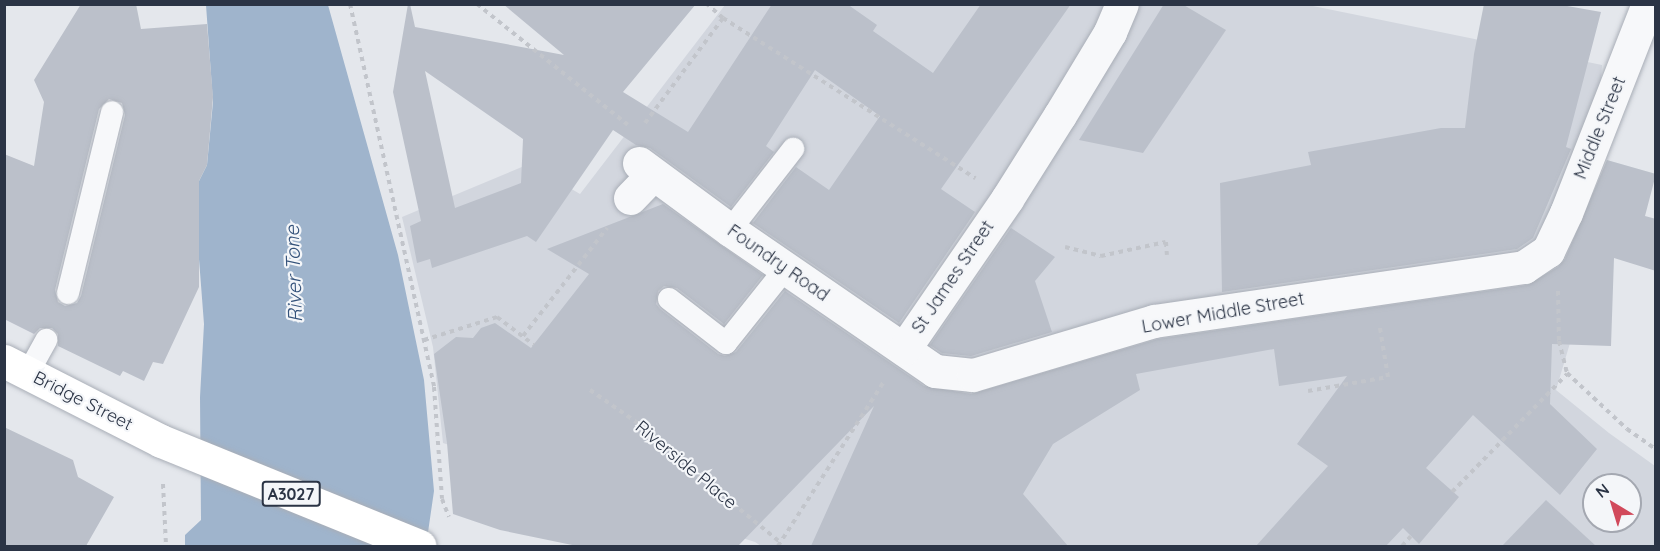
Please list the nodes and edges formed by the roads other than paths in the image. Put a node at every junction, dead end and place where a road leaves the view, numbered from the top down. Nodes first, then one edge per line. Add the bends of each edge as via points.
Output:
1 (1122, 4) edge
2 (1648, 4) edge
3 (112, 112) dead end
4 (793, 149) dead end
5 (630, 198) road end
6 (729, 230) junction
7 (1548, 251) joint
8 (785, 269) junction
9 (69, 293) dead end
10 (669, 299) dead end
11 (46, 340) dead end
12 (904, 350) junction
13 (16, 367) edge
14 (420, 546) edge

1 - 12 street, St James Street via 1093,60 1007,198
2 - 7 street, Middle Street
3 - 9 lane
4 - 6 lane
5 - 6 street, Foundry Road via 643,157
6 - 8 street, Foundry Road
7 - 12 street, Lower Middle Street via 1524,267 1154,321 973,375 935,371
8 - 10 lane via 726,343
8 - 12 street, Foundry Road
11 - 13 lane
13 - 14 main road, Bridge Street / A3027 via 161,441

